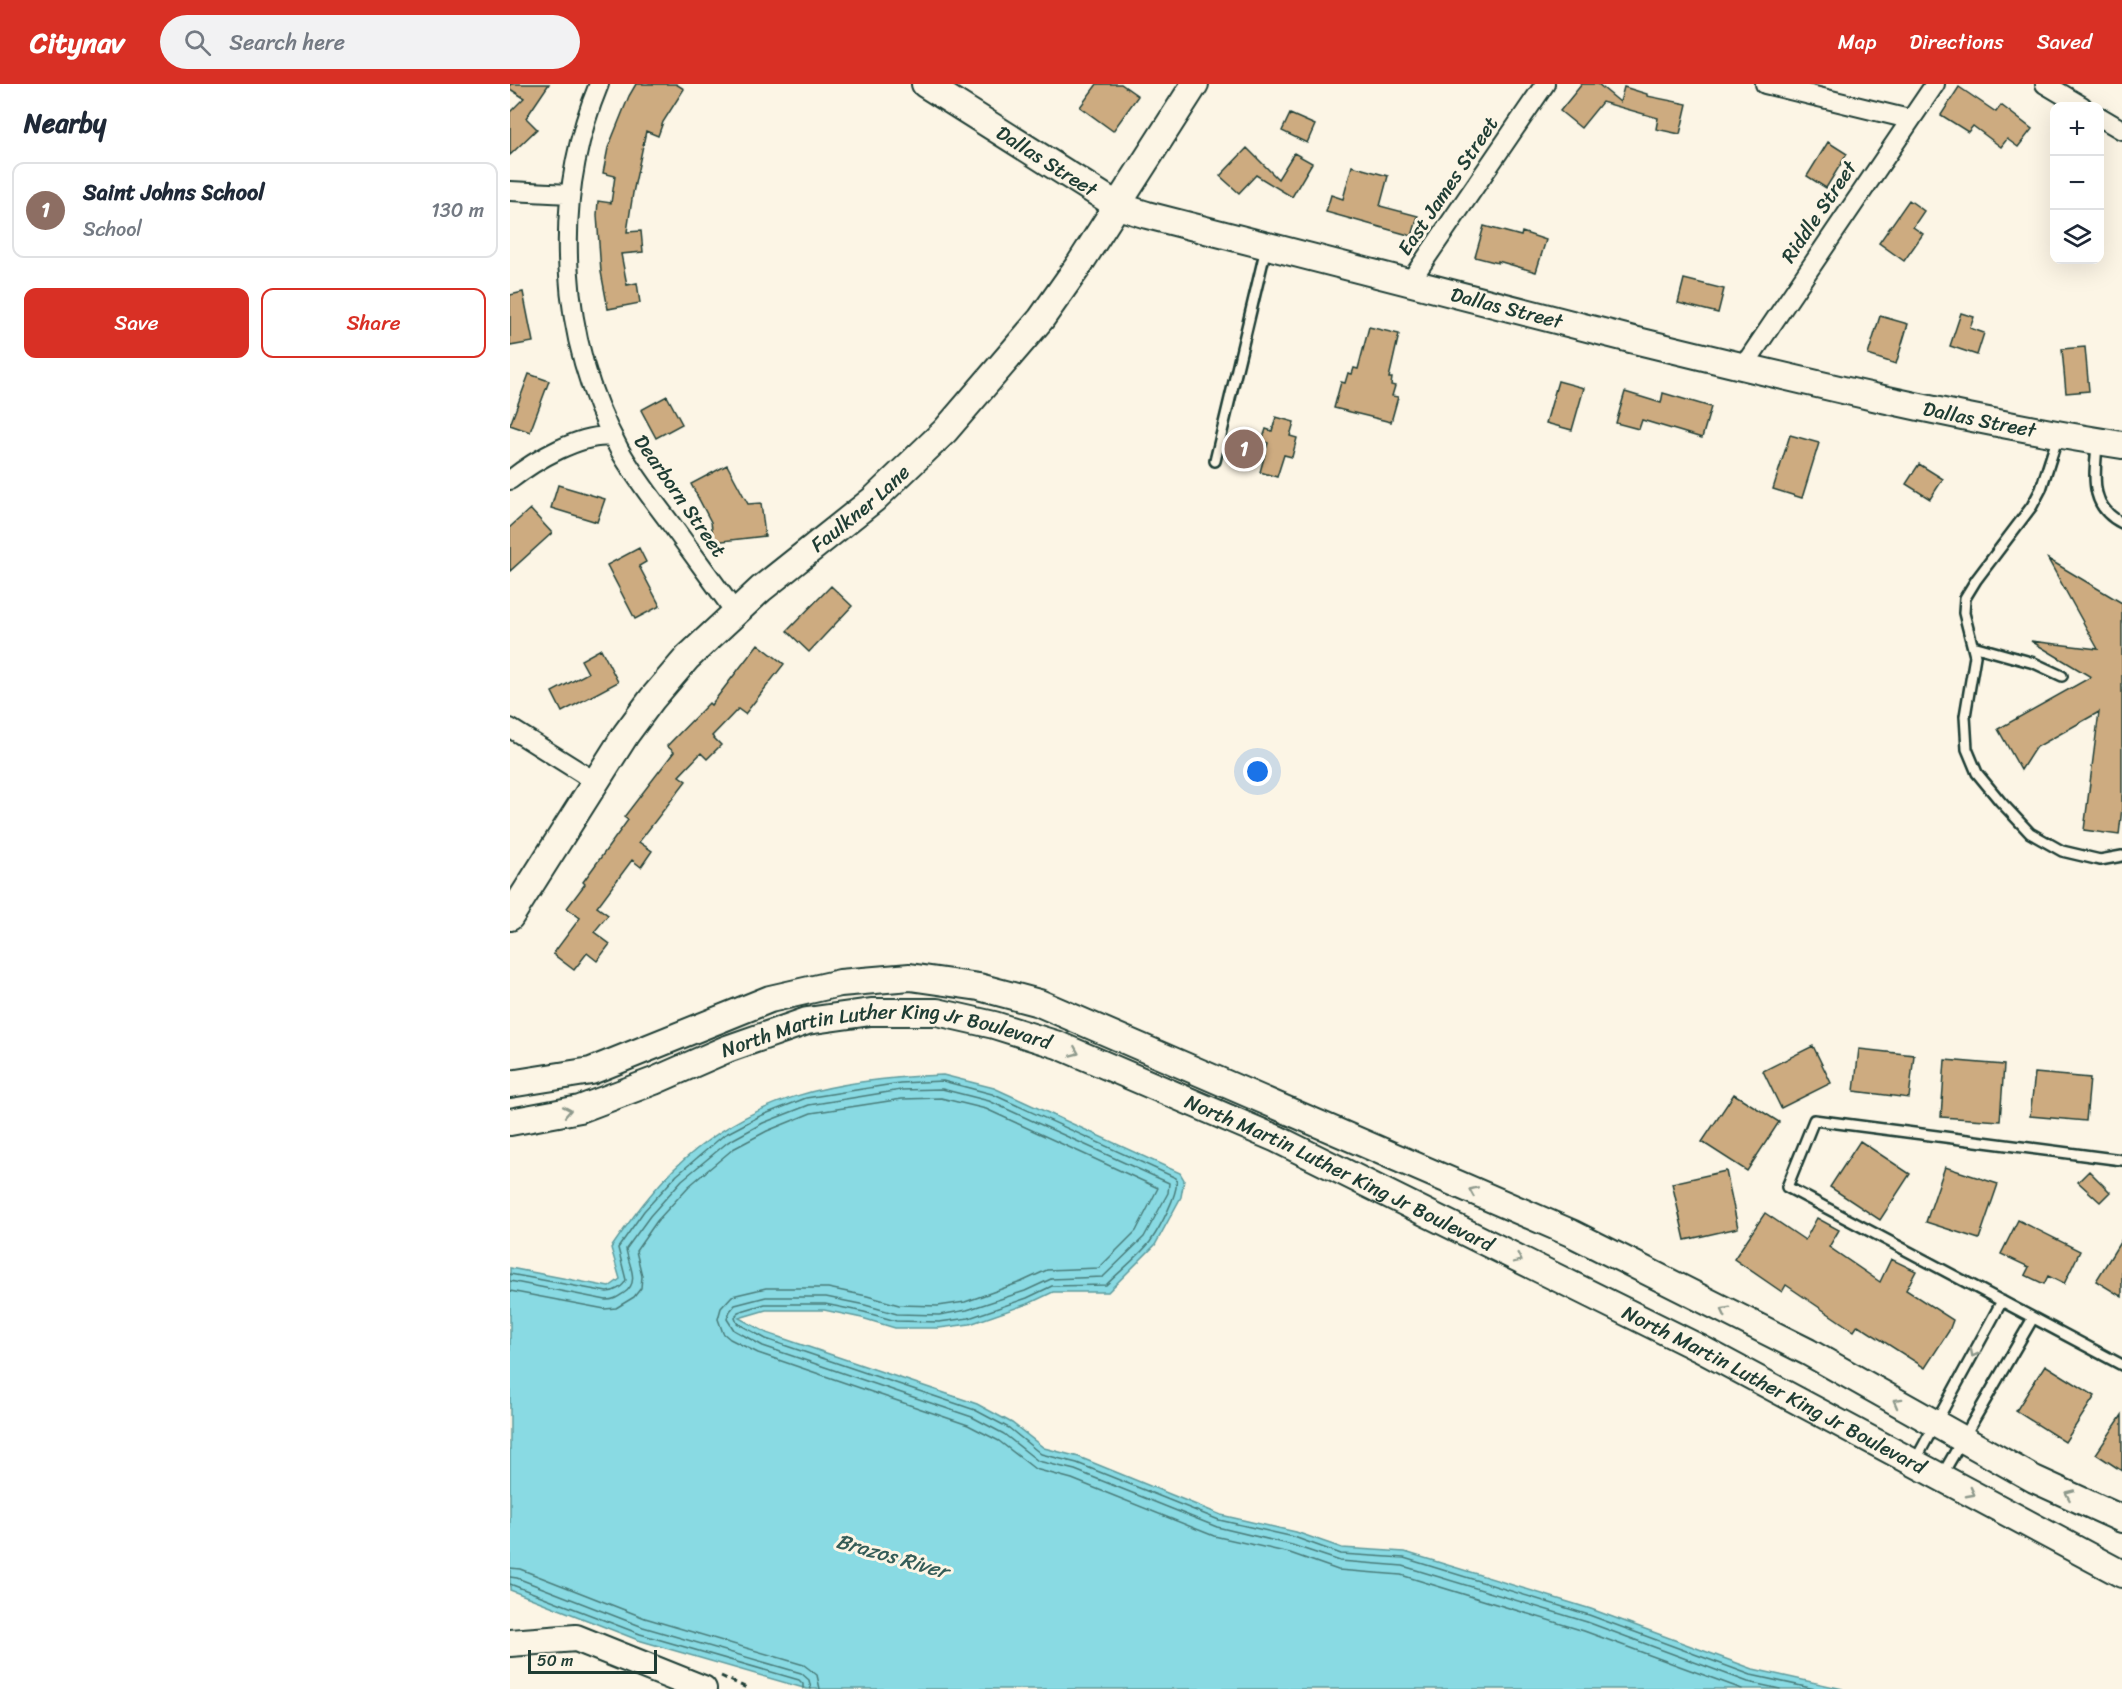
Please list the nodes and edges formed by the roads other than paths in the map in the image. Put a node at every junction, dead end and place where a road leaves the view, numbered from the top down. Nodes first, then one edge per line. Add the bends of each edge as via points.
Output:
1 (599, 84) edge
2 (925, 84) edge
3 (1195, 84) edge
4 (1545, 84) edge
5 (1765, 84) edge
6 (1935, 84) edge
7 (2045, 84) edge
8 (2075, 102) edge
9 (1909, 119) junction
10 (2104, 119) edge
11 (2122, 130) edge
12 (510, 191) edge
13 (570, 194) junction
14 (1118, 206) junction
15 (1266, 246) junction
16 (1409, 283) junction
17 (1743, 367) junction
18 (2058, 435) junction
19 (613, 436) junction
20 (2110, 443) edge
21 (1215, 461) dead end
22 (510, 480) edge
23 (2122, 523) edge
24 (735, 612) junction
25 (1973, 646) junction
26 (2062, 676) dead end
27 (510, 728) edge
28 (596, 782) junction
29 (2122, 856) edge
30 (510, 917) edge
31 (510, 1084) edge
32 (510, 1122) edge
33 (2122, 1160) edge
34 (2002, 1301) junction
35 (2033, 1318) junction
36 (2122, 1365) edge
37 (1936, 1424) junction
38 (1963, 1439) junction
39 (1914, 1463) junction
40 (1941, 1477) junction
41 (2122, 1518) edge
42 (2122, 1574) edge
43 (510, 1643) edge
44 (703, 1689) edge

1 - 13 street, Dearborn Street via 583,132
2 - 14 main road, Dallas Street
3 - 14 main road, Faulkner Lane
4 - 16 street, East James Street
5 - 9 street
6 - 9 street, Riddle Street
7 - 8 street
9 - 17 street, Riddle Street
10 - 11 street
12 - 13 street
13 - 19 street, Dearborn Street via 568,272 573,317 595,395
14 - 15 main road, Dallas Street
14 - 24 main road, Faulkner Lane via 1041,319 945,431 874,499
15 - 16 main road, Dallas Street
15 - 21 lane
16 - 17 main road, Dallas Street
17 - 18 main road, Dallas Street
18 - 20 main road, Dallas Street
18 - 25 lane via 2037,498 1965,598 1964,613
19 - 22 street via 601,435 563,448
19 - 24 street, Dearborn Street via 639,481
20 - 23 lane via 2095,473 2097,496 2104,509
24 - 28 main road, Faulkner Lane via 652,699
25 - 26 lane via 2034,663
25 - 29 lane via 1976,656 1965,716 1966,749 1977,773 2031,833 2062,851 2100,860
27 - 28 street
28 - 30 main road, Faulkner Lane
37 -> 31 main road, North Martin Luther King Jr Boulevard via 1808,1353 1571,1233 1040,1003 980,987 910,976 840,983 770,999 591,1071
32 -> 39 main road, North Martin Luther King Jr Boulevard via 580,1109 807,1021 871,1012 937,1012 994,1025 1058,1045 1276,1139 1701,1349
33 - 34 lane via 1814,1120 1787,1187
34 - 35 lane
34 -> 37 lane
35 - 36 lane
35 - 38 lane
37 - 38 main road, North Martin Luther King Jr Boulevard
37 - 39 lane
38 - 40 lane
41 -> 38 main road, North Martin Luther King Jr Boulevard via 2034,1479
39 - 40 main road, North Martin Luther King Jr Boulevard
40 -> 42 main road, North Martin Luther King Jr Boulevard
43 - 44 main road via 576,1638

